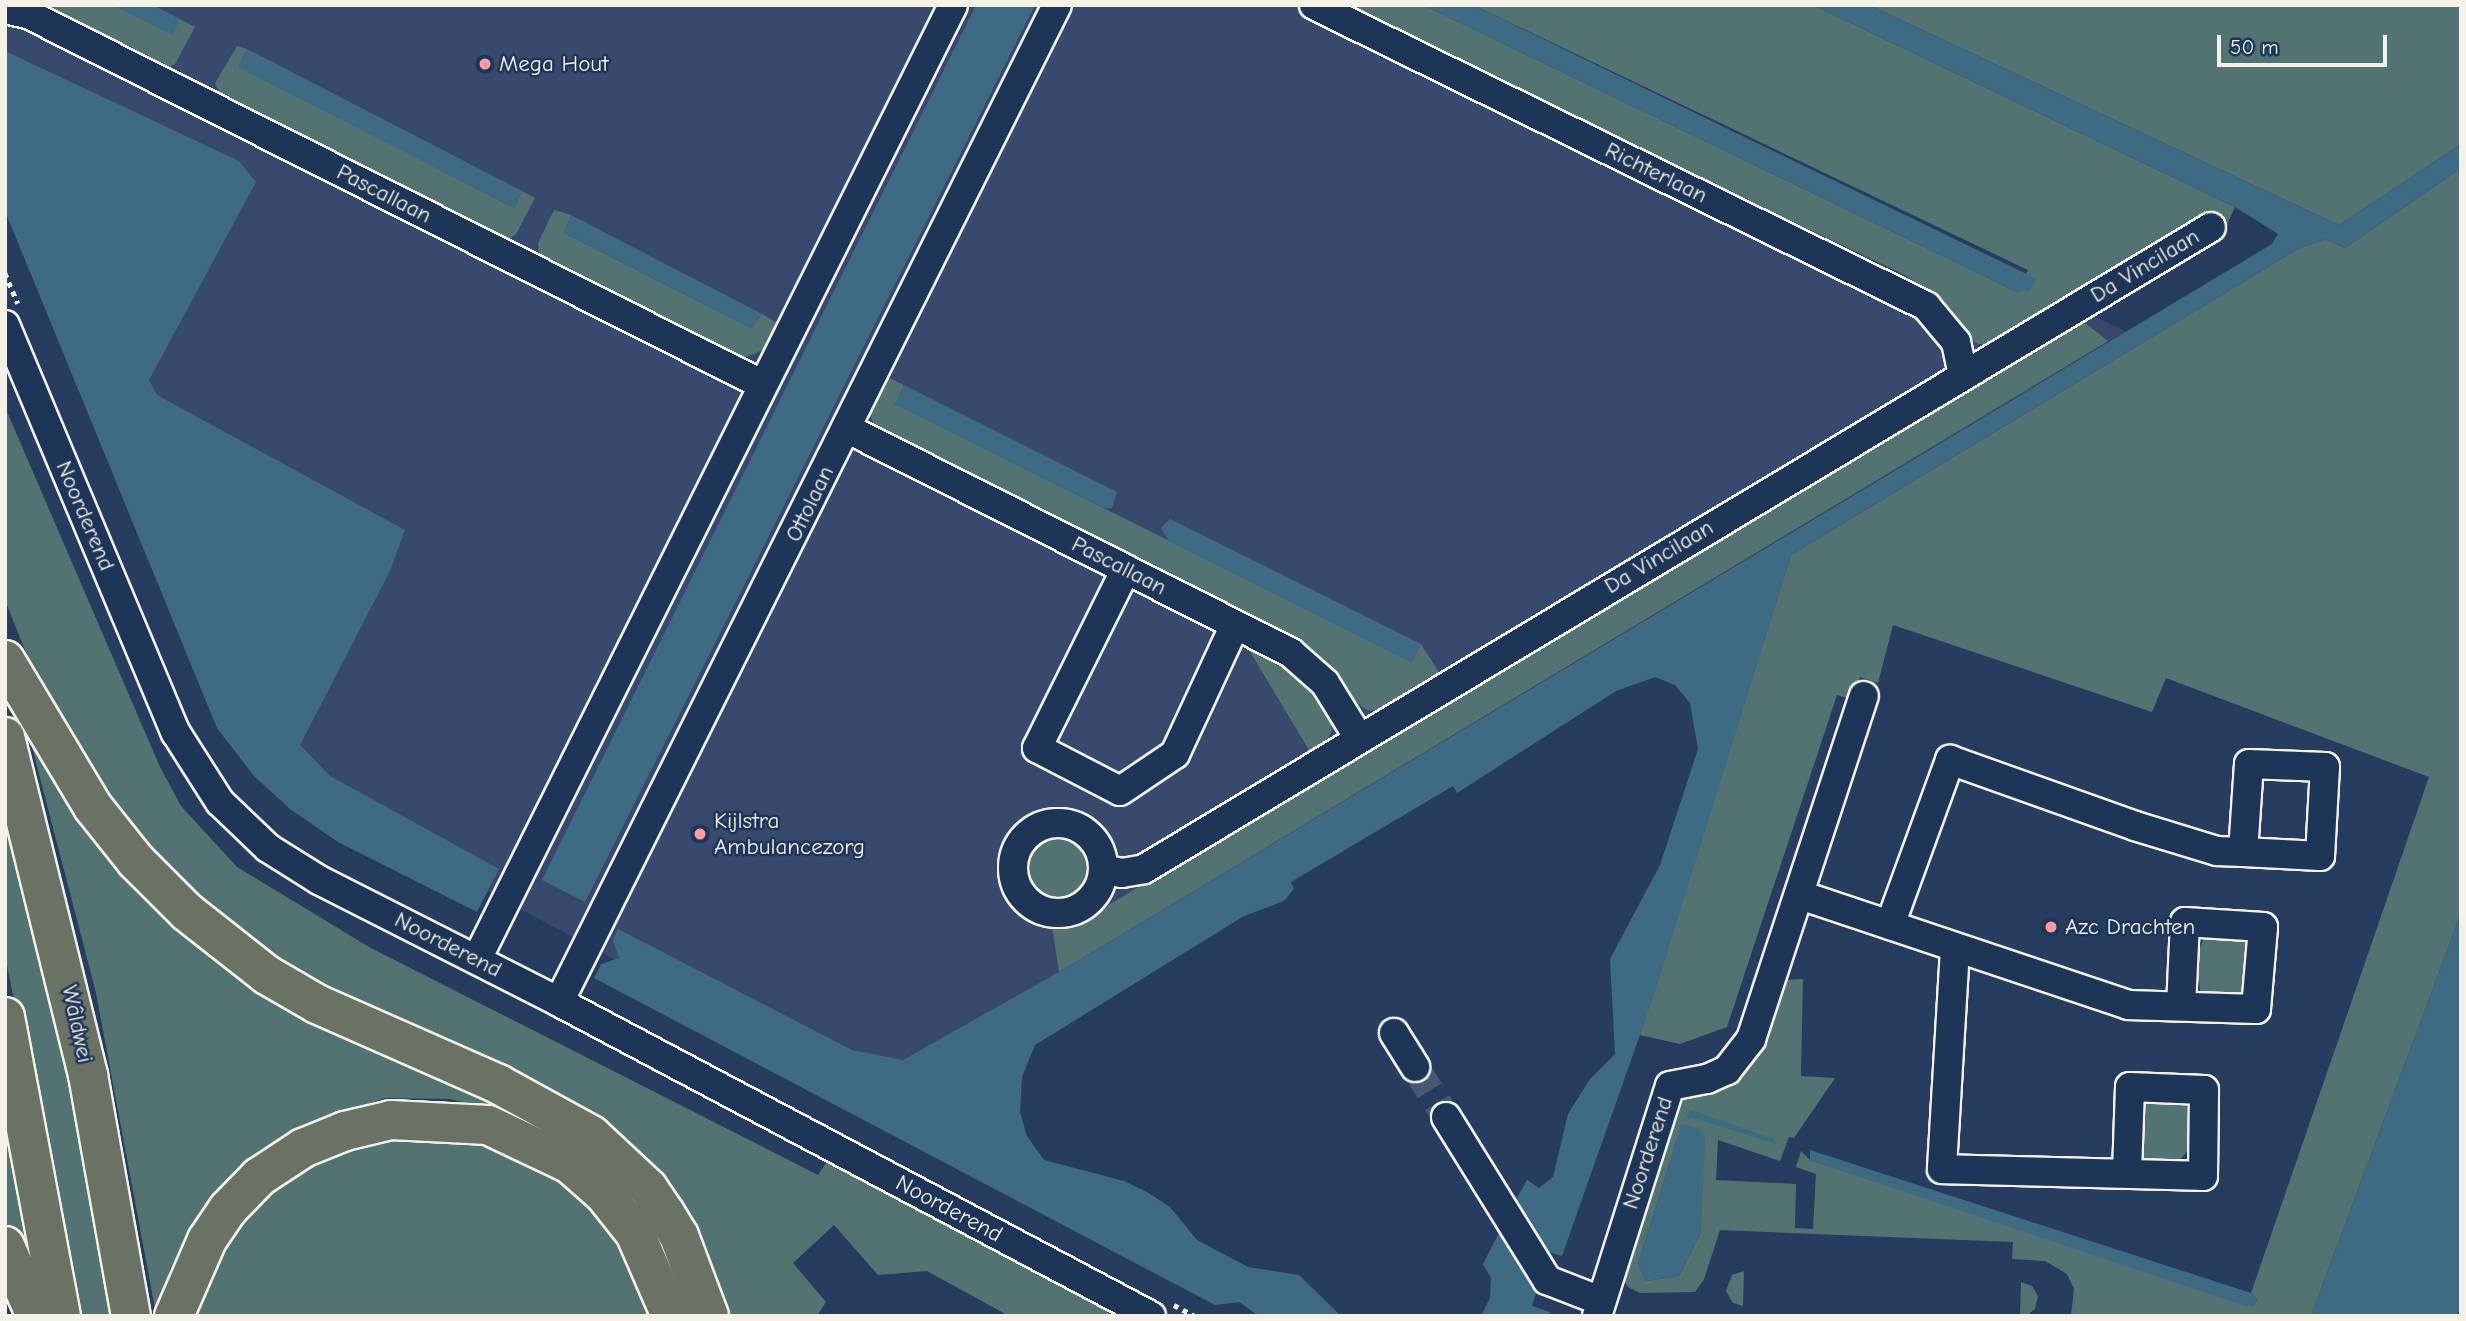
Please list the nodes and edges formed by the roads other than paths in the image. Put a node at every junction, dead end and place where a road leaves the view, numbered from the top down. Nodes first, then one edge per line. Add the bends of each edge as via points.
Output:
1 (953, 5) edge
2 (1057, 5) edge
3 (1314, 5) edge
4 (5, 9) edge
5 (2211, 227) dead end
6 (5, 325) edge
7 (1963, 373) junction
8 (761, 384) junction
9 (848, 429) junction
10 (1126, 569) junction
11 (1235, 625) junction
12 (5, 660) edge
13 (1864, 696) dead end
14 (5, 737) edge
15 (1359, 738) junction
16 (2243, 852) dead end
17 (1103, 869) dead end
18 (1800, 894) junction
19 (1890, 925) junction
20 (1955, 948) junction
21 (477, 959) junction
22 (559, 1002) junction
23 (2181, 1006) dead end
24 (5, 1017) edge
25 (1394, 1033) dead end
26 (1415, 1067) tunnel mouth
27 (1446, 1117) tunnel mouth
28 (2127, 1172) dead end
29 (5, 1246) edge
30 (1599, 1309) edge
31 (36, 1316) edge
32 (61, 1316) edge
33 (131, 1316) edge
34 (174, 1316) edge
35 (671, 1316) edge
36 (709, 1316) edge
37 (1151, 1316) edge

1 - 8 street
2 - 9 street, Ottolaan
3 - 7 street, Richterlaan via 1926,306 1956,342
4 - 8 street, Pascallaan via 30,15
5 - 7 street, Da Vincilaan
6 - 21 street, Noorderend via 176,733 220,802 292,865
7 - 15 street, Da Vincilaan
8 - 21 street
9 - 10 street, Pascallaan
9 - 22 street, Ottolaan
10 - 11 street, Pascallaan
10 - 11 street via 1037,748 1120,792 1175,754
11 - 15 street, Pascallaan via 1291,653 1325,682
12 - 36 highway via 93,807 136,861 187,912 267,975 317,1004 498,1084 591,1135 648,1188 680,1236
13 - 18 street
14 - 33 highway, Wâldwei via 88,1075
15 - 17 street, Da Vincilaan via 1144,869 1122,873
16 - 19 street via 2217,851 2135,826 1950,760
18 - 19 street
18 - 30 street, Noorderend via 1751,1039 1727,1070 1670,1086
19 - 20 street
20 - 23 street via 2128,1005
20 - 28 street via 1942,1169
21 - 22 street, Noorderend
22 - 37 street, Noorderend
24 - 32 highway
25 - 26 street
27 - 30 street via 1547,1280
29 - 31 highway
34 - 35 highway via 207,1240 228,1209 259,1177 303,1148 391,1120 488,1125 570,1164 604,1194 635,1233

